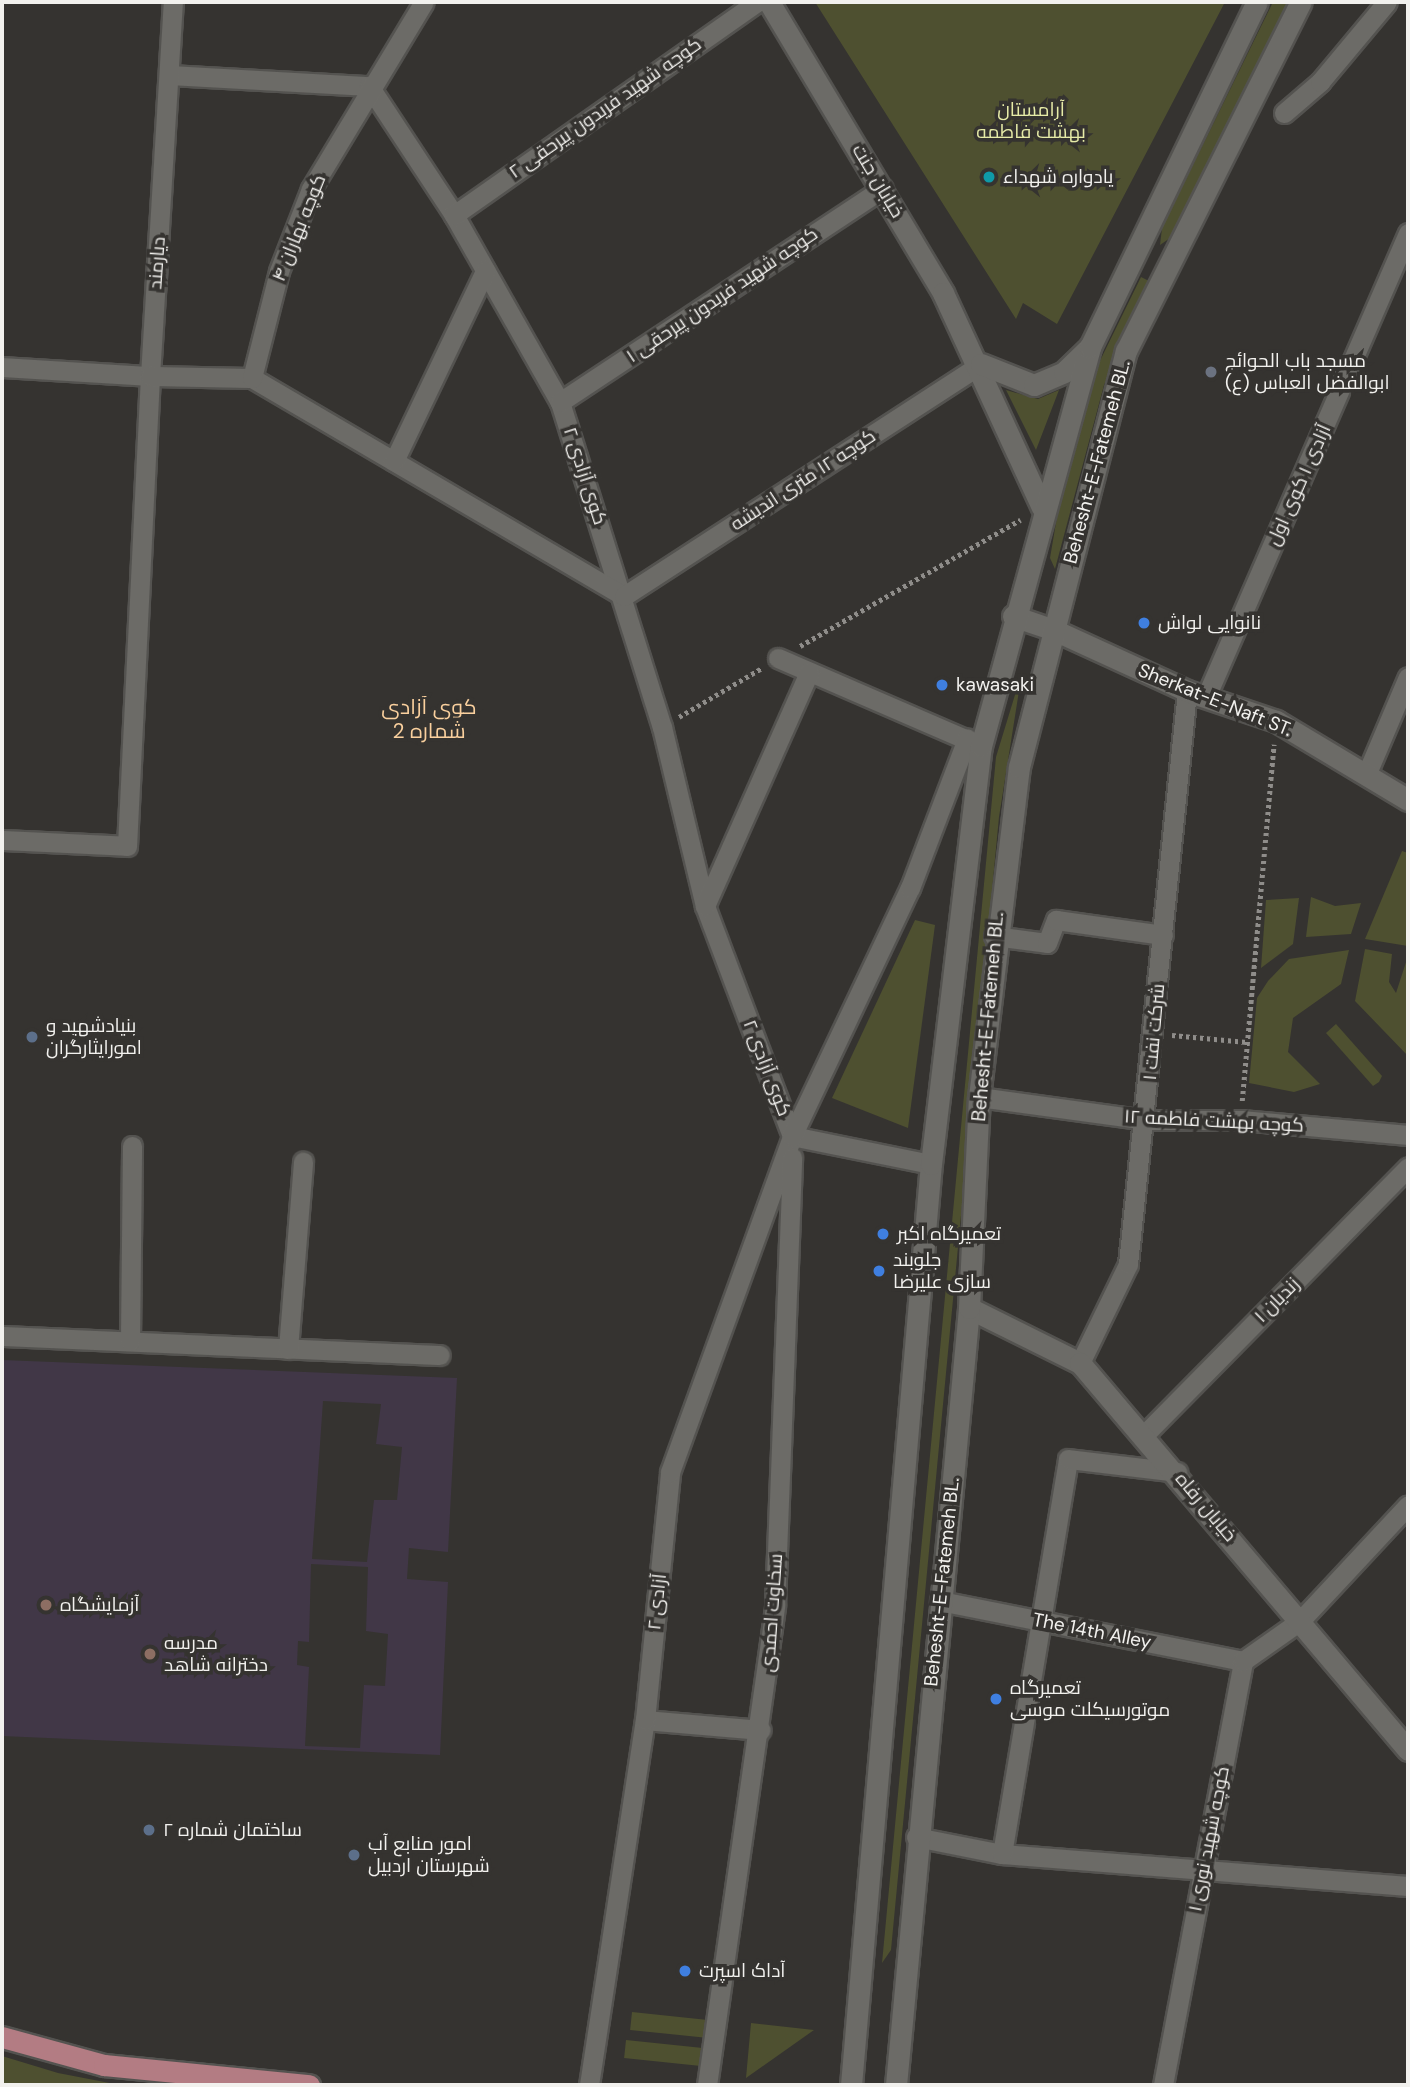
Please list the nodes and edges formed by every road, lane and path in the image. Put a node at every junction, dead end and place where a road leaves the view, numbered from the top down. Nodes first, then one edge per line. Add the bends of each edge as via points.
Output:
1 (173, 2) edge
2 (424, 2) edge
3 (757, 2) edge
4 (769, 2) edge
5 (1257, 2) edge
6 (1301, 2) edge
7 (1387, 2) edge
8 (170, 75) junction
9 (369, 86) junction
10 (1284, 113) dead end
11 (883, 188) junction
12 (454, 215) junction
13 (1408, 233) edge
14 (1136, 252) junction
15 (1167, 268) junction
16 (485, 271) junction
17 (1090, 347) junction
18 (981, 364) junction
19 (2, 367) edge
20 (150, 376) junction
21 (252, 378) junction
22 (561, 402) junction
23 (394, 461) junction
24 (1042, 507) junction
25 (624, 596) junction
26 (1013, 616) junction
27 (1054, 630) junction
28 (778, 658) junction
29 (810, 672) junction
30 (1408, 677) edge
31 (1196, 694) junction
32 (1276, 721) junction
33 (662, 727) junction
34 (974, 743) junction
35 (1367, 773) junction
36 (1408, 800) edge
37 (2, 840) edge
38 (705, 906) junction
39 (1163, 935) junction
40 (994, 936) junction
41 (1153, 1033) junction
42 (1247, 1042) junction
43 (979, 1097) junction
44 (1147, 1120) junction
45 (1241, 1120) junction
46 (1408, 1135) edge
47 (792, 1136) junction
48 (132, 1146) dead end
49 (303, 1162) dead end
50 (932, 1164) junction
51 (1408, 1167) edge
52 (969, 1308) junction
53 (2, 1336) edge
54 (130, 1342) junction
55 (288, 1349) junction
56 (440, 1355) dead end
57 (1080, 1363) junction
58 (1146, 1433) junction
59 (1177, 1472) junction
60 (1408, 1505) edge
61 (940, 1601) junction
62 (1300, 1620) junction
63 (1041, 1621) junction
64 (1243, 1661) junction
65 (645, 1720) junction
66 (761, 1730) junction
67 (1408, 1750) edge
68 (916, 1837) junction
69 (1002, 1854) junction
70 (1204, 1868) junction
71 (1408, 1886) edge
72 (2, 2037) edge
73 (309, 2085) edge
74 (589, 2085) edge
75 (707, 2085) edge
76 (851, 2085) edge
77 (896, 2085) edge
78 (1163, 2085) edge

1 - 8 street, دیارمند
2 - 9 street, کوچه بهاران ۴
3 - 12 street, کوچه شهید فریدون پیرحقی ۲
4 - 11 main road, خیابان جنت
5 - 14 main road, Behesht-E-Fatemeh BL.
6 - 15 main road, Behesht-E-Fatemeh BL.
7 - 10 street via 1320,82
8 - 9 street
8 - 20 street, دیارمند
9 - 12 street, کوی آزادی ۲
9 - 21 street, کوچه بهاران ۴ via 311,189 279,271
11 - 18 main road, خیابان جنت
11 - 22 street, کوچه شهید فریدون پیرحقی ۱
12 - 16 street, کوی آزادی ۲
13 - 31 street, آزادی ۱ کوی اول
14 - 15 main road
14 - 17 main road, Behesht-E-Fatemeh BL.
15 - 27 main road, Behesht-E-Fatemeh BL. via 1126,351
16 - 22 street, کوی آزادی ۲
16 - 23 street
17 - 18 main road via 1064,372 1034,384
17 - 24 main road, Behesht-E-Fatemeh BL.
18 - 24 main road, خیابان جنت
18 - 25 street, کوچه ۱۲ متری اندیشه
19 - 20 street
20 - 21 street
20 - 37 street, دیارمند via 127,846
21 - 23 street
22 - 25 street, کوی آزادی ۲
23 - 25 street
24 - 26 main road, Behesht-E-Fatemeh BL.
24 - 28 path
25 - 33 street, کوی آزادی ۲
26 - 27 main road, Sherkat-E-Naft ST.
26 - 34 main road, Behesht-E-Fatemeh BL.
27 - 31 main road, Sherkat-E-Naft ST.
27 - 40 main road, Behesht-E-Fatemeh BL. via 1019,767
28 - 29 street
28 - 33 path
29 - 34 street
29 - 38 street
30 - 35 street
31 - 32 main road, Sherkat-E-Naft ST.
31 - 39 street, شرکت نفت ۱
32 - 35 main road, Sherkat-E-Naft ST.
32 - 42 path
33 - 38 street, کوی آزادی ۲
34 - 47 street, آزادی ۲
34 - 50 main road, Behesht-E-Fatemeh BL.
35 - 36 main road, Sherkat-E-Naft ST.
38 - 47 street, کوی آزادی ۲
39 - 40 street via 1056,920 1047,943
39 - 41 street, شرکت نفت ۱
40 - 43 main road, Behesht-E-Fatemeh BL.
41 - 42 path
41 - 44 street, شرکت نفت ۱
42 - 45 path
43 - 44 street, کوچه بهشت فاطمه ۱۲
43 - 52 main road, Behesht-E-Fatemeh BL.
44 - 45 street, کوچه بهشت فاطمه ۱۲
44 - 57 street, شرکت نفت ۱ via 1128,1264
45 - 46 street, کوچه بهشت فاطمه ۱۲
47 - 50 street, کوی آزادی ۲
47 - 65 street, آزادی ۲ via 670,1472
47 - 66 street, سخاوت احمدی via 775,1605
48 - 54 street
49 - 55 street
50 - 76 main road, Behesht-E-Fatemeh BL.
51 - 58 street, زندیان ۱
52 - 57 main road, خیابان رفاه
52 - 61 main road, Behesht-E-Fatemeh BL.
53 - 54 street
54 - 55 street
55 - 56 street
57 - 58 main road, خیابان رفاه
58 - 59 main road, خیابان رفاه
59 - 62 main road, خیابان رفاه
59 - 63 street via 1068,1459
60 - 62 street
61 - 63 street, The 14th Alley
61 - 68 main road, Behesht-E-Fatemeh BL.
62 - 64 street
62 - 67 main road, خیابان رفاه
63 - 64 street, The 14th Alley
63 - 69 street
64 - 70 street, کوچه شهید نوری ۱
65 - 66 street
65 - 74 street, آزادی ۲
66 - 75 street, سخاوت احمدی
68 - 69 street
68 - 77 main road, Behesht-E-Fatemeh BL.
69 - 70 street
70 - 71 street
70 - 78 street, کوچه شهید نوری ۱
72 - 73 main road via 104,2065

